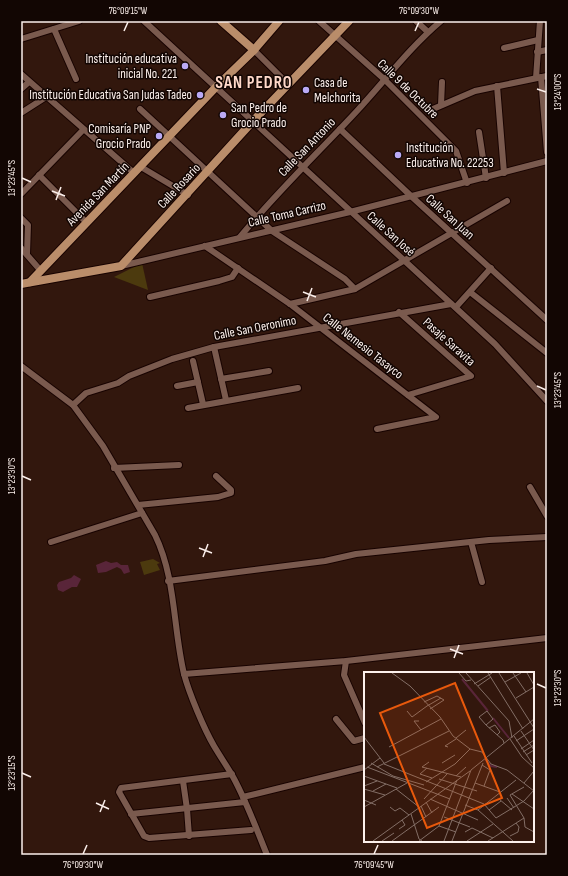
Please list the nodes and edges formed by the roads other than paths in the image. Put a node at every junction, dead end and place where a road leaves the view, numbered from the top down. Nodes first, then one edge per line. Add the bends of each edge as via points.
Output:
1 (79, 21) edge
2 (144, 21) edge
3 (221, 21) edge
4 (279, 21) edge
5 (319, 21) edge
6 (349, 21) edge
7 (416, 21) edge
8 (441, 21) edge
9 (540, 21) edge
10 (54, 29) junction
11 (428, 32) junction
12 (334, 35) junction
13 (21, 39) edge
14 (538, 40) junction
15 (504, 48) dead end
16 (254, 50) junction
17 (547, 50) edge
18 (537, 52) junction
19 (21, 74) edge
20 (541, 77) edge
21 (76, 79) dead end
22 (384, 79) junction
23 (29, 82) junction
24 (442, 82) dead end
25 (288, 84) junction
26 (496, 86) junction
27 (216, 87) junction
28 (21, 89) edge
29 (46, 97) junction
30 (441, 105) junction
31 (140, 109) dead end
32 (433, 109) dead end
33 (21, 113) edge
34 (253, 121) junction
35 (340, 129) junction
36 (83, 130) junction
37 (479, 132) dead end
38 (169, 136) junction
39 (547, 152) edge
40 (547, 161) edge
41 (141, 167) junction
42 (302, 168) junction
43 (209, 172) junction
44 (134, 173) junction
45 (504, 173) junction
46 (39, 175) junction
47 (486, 178) junction
48 (467, 182) junction
49 (21, 194) edge
50 (188, 195) junction
51 (411, 196) junction
52 (507, 201) dead end
53 (350, 212) junction
54 (257, 217) junction
55 (21, 218) edge
56 (87, 223) junction
57 (272, 231) junction
58 (451, 234) junction
59 (240, 237) junction
60 (206, 246) junction
61 (21, 248) edge
62 (27, 254) junction
63 (404, 261) junction
64 (121, 266) junction
65 (238, 268) junction
66 (491, 268) junction
67 (41, 271) junction
68 (30, 282) junction
69 (21, 284) edge
70 (355, 288) junction
71 (470, 292) junction
72 (150, 297) dead end
73 (290, 304) junction
74 (454, 305) junction
75 (399, 312) junction
76 (547, 320) edge
77 (321, 327) junction
78 (214, 347) junction
79 (547, 353) edge
80 (193, 361) dead end
81 (21, 366) edge
82 (269, 371) dead end
83 (221, 379) junction
84 (198, 382) junction
85 (177, 386) dead end
86 (298, 388) dead end
87 (408, 395) junction
88 (226, 400) junction
89 (547, 401) edge
90 (203, 404) junction
91 (73, 405) junction
92 (188, 408) dead end
93 (377, 429) dead end
94 (179, 465) dead end
95 (114, 468) junction
96 (216, 476) dead end
97 (530, 487) dead end
98 (138, 505) junction
99 (142, 513) junction
100 (547, 516) edge
101 (547, 537) edge
102 (51, 542) dead end
103 (471, 542) junction
104 (168, 580) junction
105 (482, 582) dead end
106 (547, 638) edge
107 (346, 661) junction
108 (184, 674) junction
109 (336, 720) dead end
110 (364, 721) edge
111 (364, 738) edge
112 (364, 767) edge
113 (232, 774) junction
114 (183, 781) junction
115 (244, 800) junction
116 (187, 810) junction
117 (131, 814) junction
118 (251, 830) dead end
119 (188, 836) junction
120 (267, 855) edge

1 - 10 street
2 - 27 street, Calle San José
3 - 16 main road
4 - 16 main road, Avenida San Martín
5 - 12 street, Calle 9 de Octubre
6 - 12 main road, Calle Rosario
7 - 11 street
8 - 11 street, Calle San Antonio
9 - 14 street
10 - 13 street
10 - 21 street
11 - 22 street, Calle San Antonio
12 - 22 street, Calle 9 de Octubre
12 - 25 main road, Calle Rosario
14 - 15 street
14 - 18 street
16 - 25 street
16 - 27 main road, Avenida San Martín
17 - 18 street
18 - 20 street
19 - 23 street
20 - 26 street
20 - 39 street
22 - 35 street, Calle San Antonio
22 - 48 street, Calle 9 de Octubre via 456,151
23 - 28 street
23 - 29 street
24 - 30 street
25 - 34 main road, Calle Rosario
26 - 30 street via 475,91
26 - 45 street
27 - 34 street, Calle San José
27 - 38 main road, Avenida San Martín
29 - 33 street
29 - 36 street
30 - 32 street
31 - 38 street
34 - 42 street, Calle San José
34 - 43 main road, Calle Rosario
35 - 42 street, Calle San Antonio
35 - 51 street, Calle San Juan
36 - 44 street
36 - 46 street
37 - 47 street
38 - 41 main road, Avenida San Martín
38 - 43 street
40 - 45 street, Calle Toma Carrizo
41 - 44 main road, Avenida San Martín
41 - 50 street
42 - 53 street, Calle San José
42 - 54 street, Calle San Antonio
43 - 50 main road, Calle Rosario
43 - 54 street
44 - 56 main road, Avenida San Martín
45 - 47 street, Calle Toma Carrizo
46 - 49 street
46 - 56 street
47 - 48 street, Calle Toma Carrizo
48 - 51 street, Calle Toma Carrizo
50 - 64 main road, Calle Rosario
51 - 53 street, Calle Toma Carrizo
51 - 58 street, Calle San Juan
52 - 58 street
53 - 57 street, Calle Toma Carrizo
53 - 63 street, Calle San José
54 - 57 street
54 - 59 street, Calle San Antonio
55 - 62 street via 29,228
56 - 67 main road, Avenida San Martín
57 - 59 street, Calle Toma Carrizo
57 - 70 street
58 - 63 street
58 - 66 street, Calle San Juan
59 - 60 street, Calle Toma Carrizo
60 - 64 street, Calle Toma Carrizo
60 - 65 street, Calle Nemesio Tasayco
61 - 62 street
62 - 67 street
63 - 70 street
63 - 74 street, Calle San José
64 - 68 main road, Calle Toma Carrizo
65 - 72 street via 232,277
65 - 73 street, Calle Nemesio Tasayco
66 - 71 street
66 - 76 street, Calle San Juan
67 - 68 main road, Avenida San Martín
68 - 69 main road, Calle Toma Carrizo
70 - 73 street
71 - 74 street
71 - 79 street
73 - 77 street, Calle Nemesio Tasayco
74 - 75 street, Calle San Oeronimo
74 - 89 street, Calle San José via 495,344
75 - 77 street, Calle San Oeronimo
75 - 87 street, Pasaje Saravita via 471,376
77 - 78 street, Calle San Oeronimo
77 - 87 street, Calle Nemesio Tasayco
78 - 83 street
78 - 91 street, Calle San Oeronimo via 172,359 118,383 86,393
80 - 84 street
81 - 91 street
82 - 83 street
83 - 88 street
84 - 85 street
84 - 90 street
86 - 88 street
87 - 93 street, Calle Nemesio Tasayco via 436,417
88 - 90 street
90 - 92 street
91 - 95 street
94 - 95 street
95 - 98 street
96 - 98 street via 231,493 218,497
97 - 100 street
98 - 99 street
99 - 102 street
99 - 104 street via 161,547
101 - 103 street
103 - 104 street via 356,554 324,561
103 - 105 street
104 - 108 street
106 - 107 street
107 - 108 street
107 - 110 street via 344,675
108 - 113 street via 214,746
109 - 111 street via 354,742
112 - 115 street
113 - 114 street
113 - 115 street
114 - 116 street
114 - 117 street via 120,788 119,793
115 - 116 street
115 - 120 street
116 - 117 street
116 - 119 street
117 - 119 street via 147,838
118 - 119 street

